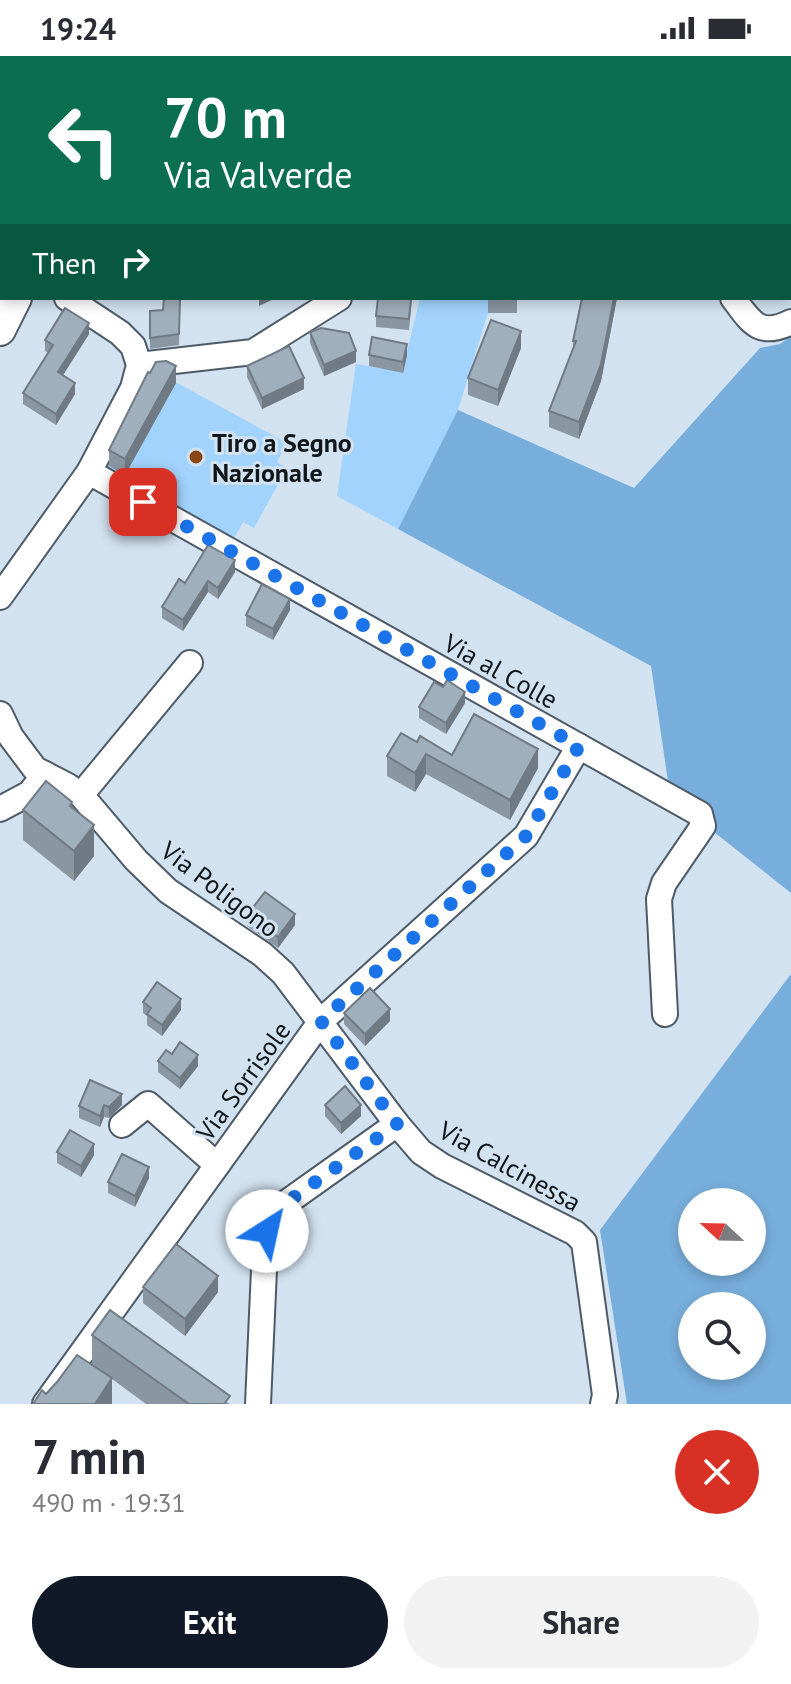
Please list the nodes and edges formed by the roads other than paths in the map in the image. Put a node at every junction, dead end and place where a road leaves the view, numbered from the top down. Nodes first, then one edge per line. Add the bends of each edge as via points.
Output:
1 (15, 300) edge
2 (70, 300) edge
3 (336, 300) edge
4 (735, 300) edge
5 (791, 322) edge
6 (0, 330) edge
7 (139, 365) junction
8 (89, 472) junction
9 (0, 597) edge
10 (190, 663) dead end
11 (0, 714) edge
12 (579, 746) junction
13 (45, 774) junction
14 (81, 795) junction
15 (0, 809) edge
16 (665, 1014) dead end
17 (321, 1021) junction
18 (397, 1124) junction
19 (122, 1125) dead end
20 (217, 1165) junction
21 (45, 1404) edge
22 (258, 1404) edge
23 (603, 1404) edge

1 - 6 main road
2 - 7 street via 120,333 133,346
3 - 7 street via 253,352
4 - 5 street via 760,329
7 - 8 street via 133,388
8 - 9 street
8 - 12 street, Via al Colle
10 - 14 street
11 - 13 street, Via Poligono via 28,761
12 - 16 street, Via al Colle via 700,814 703,826 659,899
12 - 17 street, Via Sorrisole via 526,836
13 - 14 street, Via Poligono
13 - 15 street via 30,793
14 - 17 street, Via Poligono via 168,891 262,954
17 - 18 street, Via Poligono
17 - 20 street, Via Sorrisole
18 - 22 street via 269,1215
18 - 23 street, Via Calcinessa via 421,1152 442,1166 584,1242
19 - 20 street via 148,1104
20 - 21 street, Via Sorrisole

